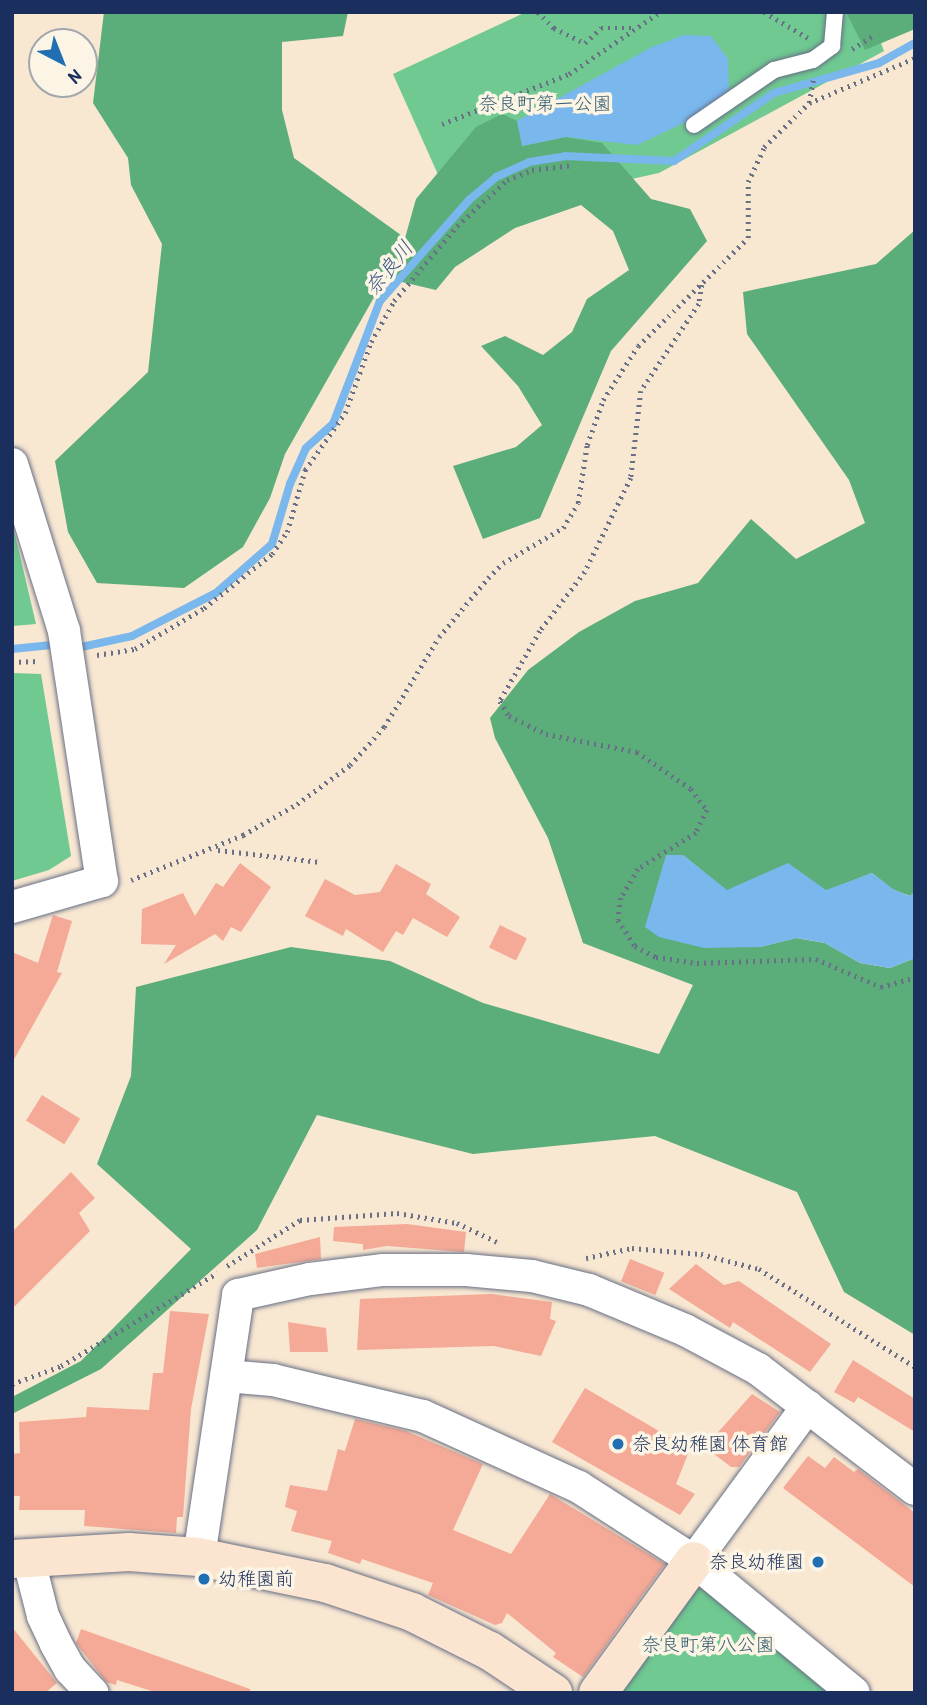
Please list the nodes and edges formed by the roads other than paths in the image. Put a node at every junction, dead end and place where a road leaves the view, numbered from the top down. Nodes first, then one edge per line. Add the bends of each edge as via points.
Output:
1 (835, 12) edge
2 (694, 125) dead end
3 (12, 464) edge
4 (12, 907) edge
5 (226, 1376) junction
6 (808, 1406) junction
7 (915, 1489) edge
8 (199, 1557) junction
9 (20, 1558) edge
10 (694, 1561) junction
11 (92, 1693) edge
12 (553, 1693) edge
13 (598, 1693) edge
14 (855, 1693) edge

1 - 2 lane via 832,46 813,60 774,70
3 - 4 street via 34,524 68,658 102,881
5 - 6 street via 238,1295 310,1279 383,1270 466,1270 531,1276 589,1290 685,1329 758,1369
5 - 8 street
5 - 10 street via 273,1380 423,1416 579,1487
6 - 7 street
6 - 10 street
8 - 9 street via 130,1552
8 - 12 street via 325,1583 412,1612 490,1651
9 - 11 street via 56,1644 70,1670
10 - 13 street
10 - 14 street

